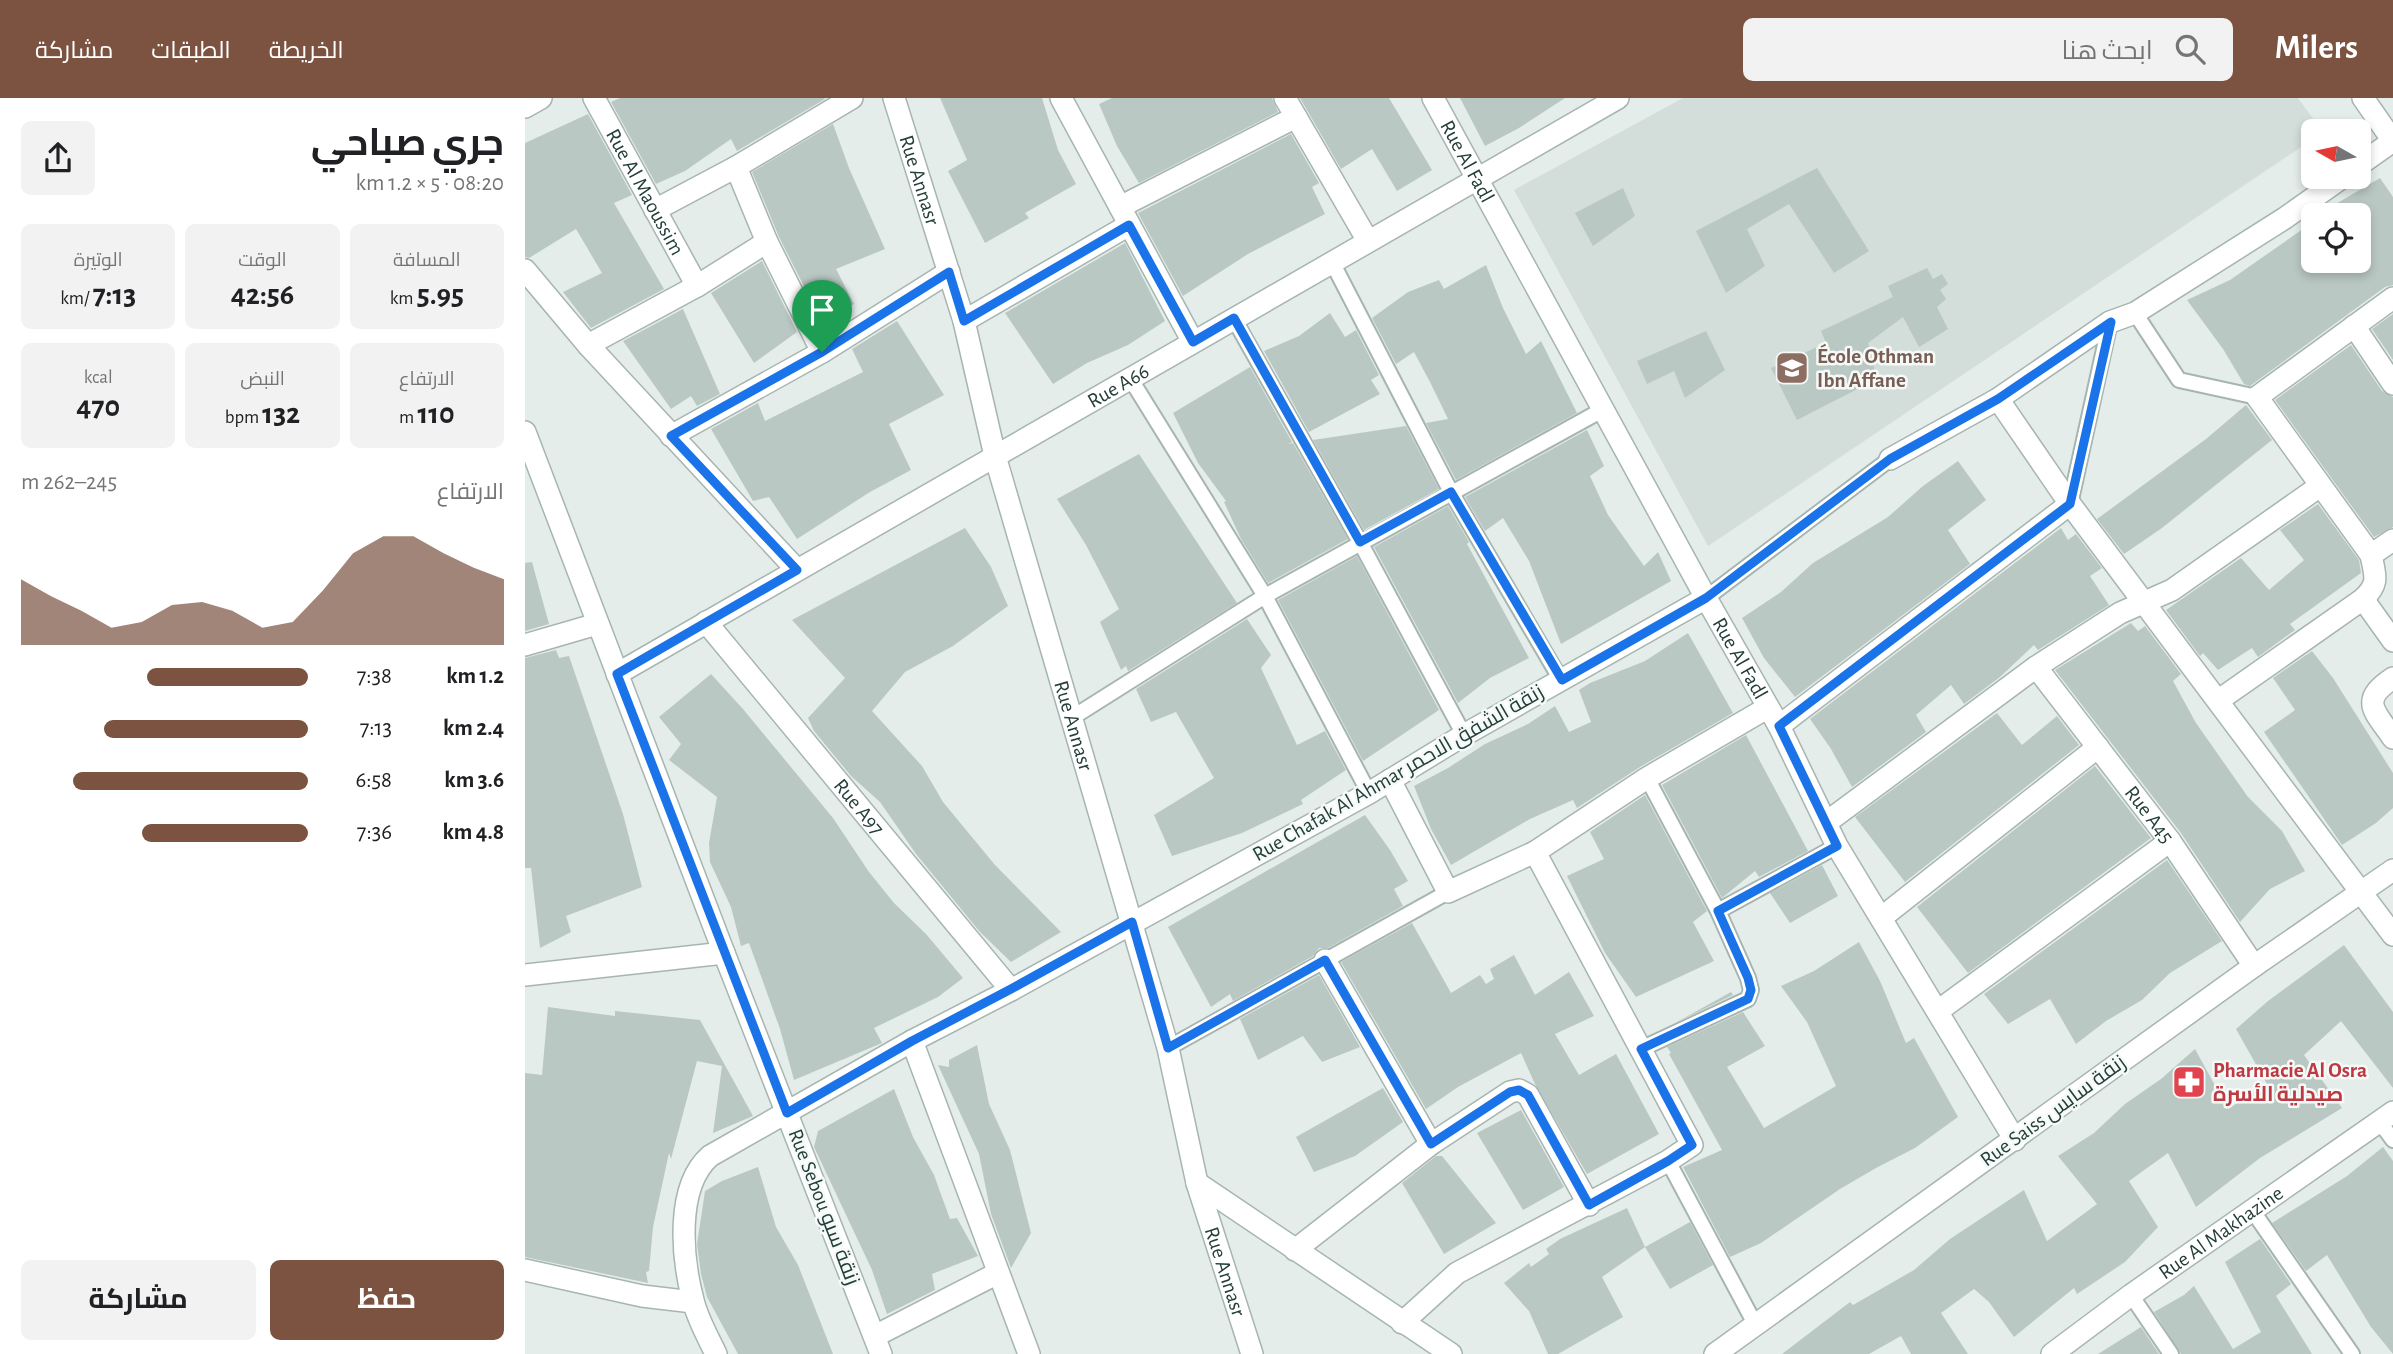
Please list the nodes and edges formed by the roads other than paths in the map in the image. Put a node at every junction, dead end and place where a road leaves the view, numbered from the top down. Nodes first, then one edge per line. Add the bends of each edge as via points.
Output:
1 (541, 98) edge
2 (594, 98) edge
3 (852, 98) edge
4 (894, 98) edge
5 (1285, 98) edge
6 (1433, 98) edge
7 (1618, 98) edge
8 (2363, 98) edge
9 (1066, 100) edge
10 (525, 107) edge
11 (1296, 117) junction
12 (2393, 141) edge
13 (2371, 157) edge
14 (736, 167) junction
15 (1476, 179) junction
16 (2326, 189) edge
17 (655, 210) junction
18 (1124, 216) junction
19 (1368, 241) junction
20 (767, 242) junction
21 (1332, 262) junction
22 (525, 270) edge
23 (949, 272) junction
24 (697, 286) junction
25 (2393, 298) edge
26 (2135, 313) junction
27 (1234, 318) junction
28 (964, 321) junction
29 (2111, 322) junction
30 (2354, 326) junction
31 (1193, 342) junction
32 (588, 345) junction
33 (822, 352) junction
34 (1130, 378) junction
35 (2393, 384) edge
36 (2256, 397) junction
37 (1998, 399) junction
38 (1604, 409) junction
39 (525, 432) edge
40 (671, 436) junction
41 (995, 456) junction
42 (1890, 459) joint
43 (2320, 486) junction
44 (1451, 492) junction
45 (2070, 504) junction
46 (2393, 540) edge
47 (1360, 542) junction
48 (2371, 555) junction
49 (797, 570) junction
50 (1265, 596) junction
51 (1706, 598) junction
52 (2363, 599) junction
53 (2143, 602) junction
54 (706, 622) junction
55 (597, 624) junction
56 (2393, 641) edge
57 (525, 645) edge
58 (2036, 667) junction
59 (617, 674) junction
60 (2393, 678) edge
61 (1562, 680) junction
62 (2219, 700) junction
63 (1767, 708) junction
64 (1070, 719) junction
65 (1779, 726) junction
66 (1464, 735) junction
67 (2393, 738) edge
68 (2098, 747) junction
69 (1647, 778) junction
70 (1390, 780) junction
71 (1369, 793) junction
72 (1827, 821) junction
73 (2170, 841) junction
74 (1837, 846) junction
75 (1535, 852) junction
76 (2393, 870) edge
77 (1448, 892) junction
78 (2361, 894) junction
79 (1718, 911) junction
80 (1881, 918) junction
81 (1132, 922) junction
82 (2393, 935) edge
83 (724, 953) junction
84 (1325, 960) junction
85 (2253, 966) junction
86 (525, 975) edge
87 (1011, 989) junction
88 (1938, 1011) junction
89 (912, 1041) junction
90 (1168, 1048) junction
91 (1641, 1049) junction
92 (787, 1113) junction
93 (2386, 1116) edge
94 (2015, 1140) junction
95 (2393, 1140) edge
96 (1431, 1144) junction
97 (1668, 1161) junction
98 (1197, 1183) junction
99 (1589, 1205) junction
100 (2252, 1210) junction
101 (1295, 1250) junction
102 (525, 1270) edge
103 (998, 1273) junction
104 (2131, 1295) junction
105 (693, 1302) junction
106 (1402, 1323) junction
107 (1755, 1324) junction
108 (878, 1345) edge
109 (716, 1354) edge
110 (1029, 1354) edge
111 (1252, 1354) edge
112 (1451, 1354) edge
113 (1715, 1354) edge
114 (2052, 1354) edge
115 (2171, 1354) edge
116 (2352, 1354) edge

1 - 10 street
2 - 17 street, Rue Al Maoussim
3 - 14 street
4 - 23 street, Rue Annasr
5 - 11 street
6 - 15 street, Rue Al Fadl
7 - 15 street, Rue A66
8 - 12 street
9 - 18 street
11 - 18 street
11 - 19 street
12 - 13 street
14 - 17 street
14 - 20 street
15 - 19 street, Rue A66
15 - 38 street, Rue Al Fadl
16 - 26 street, Rue Chafak Al Ahmar زنقة الشفق الاحمر
17 - 24 street, Rue Al Maoussim
18 - 28 street
18 - 31 street
19 - 21 street, Rue A66
20 - 24 street
20 - 33 street
21 - 27 street, Rue A66
21 - 44 lane
22 - 32 street
23 - 28 street, Rue Annasr
23 - 33 street
24 - 32 street
25 - 30 street
26 - 29 street, Rue Chafak Al Ahmar زنقة الشفق الاحمر
26 - 36 lane via 2179,380
27 - 31 street, Rue A66
27 - 47 lane
28 - 41 street, Rue Annasr
29 - 37 street, Rue Chafak Al Ahmar زنقة الشفق الاحمر
29 - 45 lane
30 - 35 street
30 - 36 street
31 - 34 street, Rue A66
32 - 40 street
33 - 40 street
34 - 41 street, Rue A66
34 - 50 lane
36 - 43 street
37 - 42 street, Rue Chafak Al Ahmar زنقة الشفق الاحمر
37 - 45 street
38 - 44 lane
38 - 51 street, Rue Al Fadl
39 - 55 street, Rue Sebou زنقة سبو
40 - 49 street
41 - 49 street, Rue A66
41 - 64 street, Rue Annasr
42 - 51 lane, Rue Chafak Al Ahmar زنقة الشفق الاحمر
43 - 48 street
43 - 53 street via 2172,590
44 - 47 lane
44 - 61 lane
45 - 53 street
45 - 65 street
46 - 48 street
47 - 50 lane
47 - 66 lane
48 - 52 street via 2376,581
49 - 54 street, Rue A66
50 - 64 lane
50 - 71 lane
51 - 61 street, Rue Chafak Al Ahmar زنقة الشفق الاحمر
51 - 63 street, Rue Al Fadl
52 - 56 street
52 - 62 street
53 - 58 street
53 - 62 street
54 - 59 street, Rue A66
54 - 87 street, Rue A97
55 - 57 street
55 - 59 street, Rue Sebou زنقة سبو
58 - 68 street, Rue A45
58 - 72 street
59 - 83 street, Rue Sebou زنقة سبو
60 - 67 street via 2377,690 2372,702
61 - 66 street, Rue Chafak Al Ahmar زنقة الشفق الاحمر
62 - 78 street
63 - 65 street, Rue Al Fadl
63 - 69 street
64 - 81 street, Rue Annasr
65 - 72 street, Rue Al Fadl
66 - 70 street, Rue Chafak Al Ahmar زنقة الشفق الاحمر
68 - 73 street, Rue A45
68 - 80 street
69 - 75 street
69 - 79 lane
70 - 71 street, Rue Chafak Al Ahmar زنقة الشفق الاحمر
70 - 77 street
71 - 81 street, Rue Chafak Al Ahmar زنقة الشفق الاحمر
72 - 74 street, Rue Al Fadl
73 - 85 street, Rue A45
73 - 88 street
74 - 79 lane
74 - 80 street, Rue Al Fadl
75 - 77 street
75 - 91 street
76 - 78 street, Rue Saiss زنقة سايس
77 - 84 lane
78 - 82 street
78 - 85 street, Rue Saiss زنقة سايس
79 - 91 lane via 1748,978 1748,999
80 - 88 street, Rue Al Fadl
81 - 87 street, Rue Chafak Al Ahmar زنقة الشفق الاحمر
81 - 90 street, Rue Annasr
83 - 86 street
83 - 92 street, Rue Sebou زنقة سبو
84 - 90 lane
84 - 96 street
85 - 94 street, Rue Saiss زنقة سايس
87 - 89 street, Rue Chafak Al Ahmar زنقة الشفق الاحمر
88 - 94 street, Rue Al Fadl
89 - 92 street, Rue Chafak Al Ahmar زنقة الشفق الاحمر
89 - 103 street
90 - 98 street, Rue Annasr
91 - 97 street via 1692,1145
92 - 105 street, Rue Chafak Al Ahmar زنقة الشفق الاحمر via 699,1166 685,1211 683,1246
92 - 108 street, Rue Sebou زنقة سبو
93 - 95 lane
93 - 100 street, Rue Al Makhazine
94 - 107 street, Rue Saiss زنقة سايس
96 - 99 street via 1519,1090 1528,1095
96 - 101 street
97 - 99 street
97 - 107 lane
98 - 101 street
98 - 111 street, Rue Annasr
99 - 106 street via 1457,1273
100 - 104 street, Rue Al Makhazine
100 - 116 lane
101 - 106 street
102 - 105 street via 642,1296
103 - 108 street
103 - 110 street
104 - 114 street, Rue Al Makhazine
104 - 115 lane
105 - 109 street, Rue Chafak Al Ahmar زنقة الشفق الاحمر
106 - 112 street
107 - 113 street, Rue Saiss زنقة سايس

